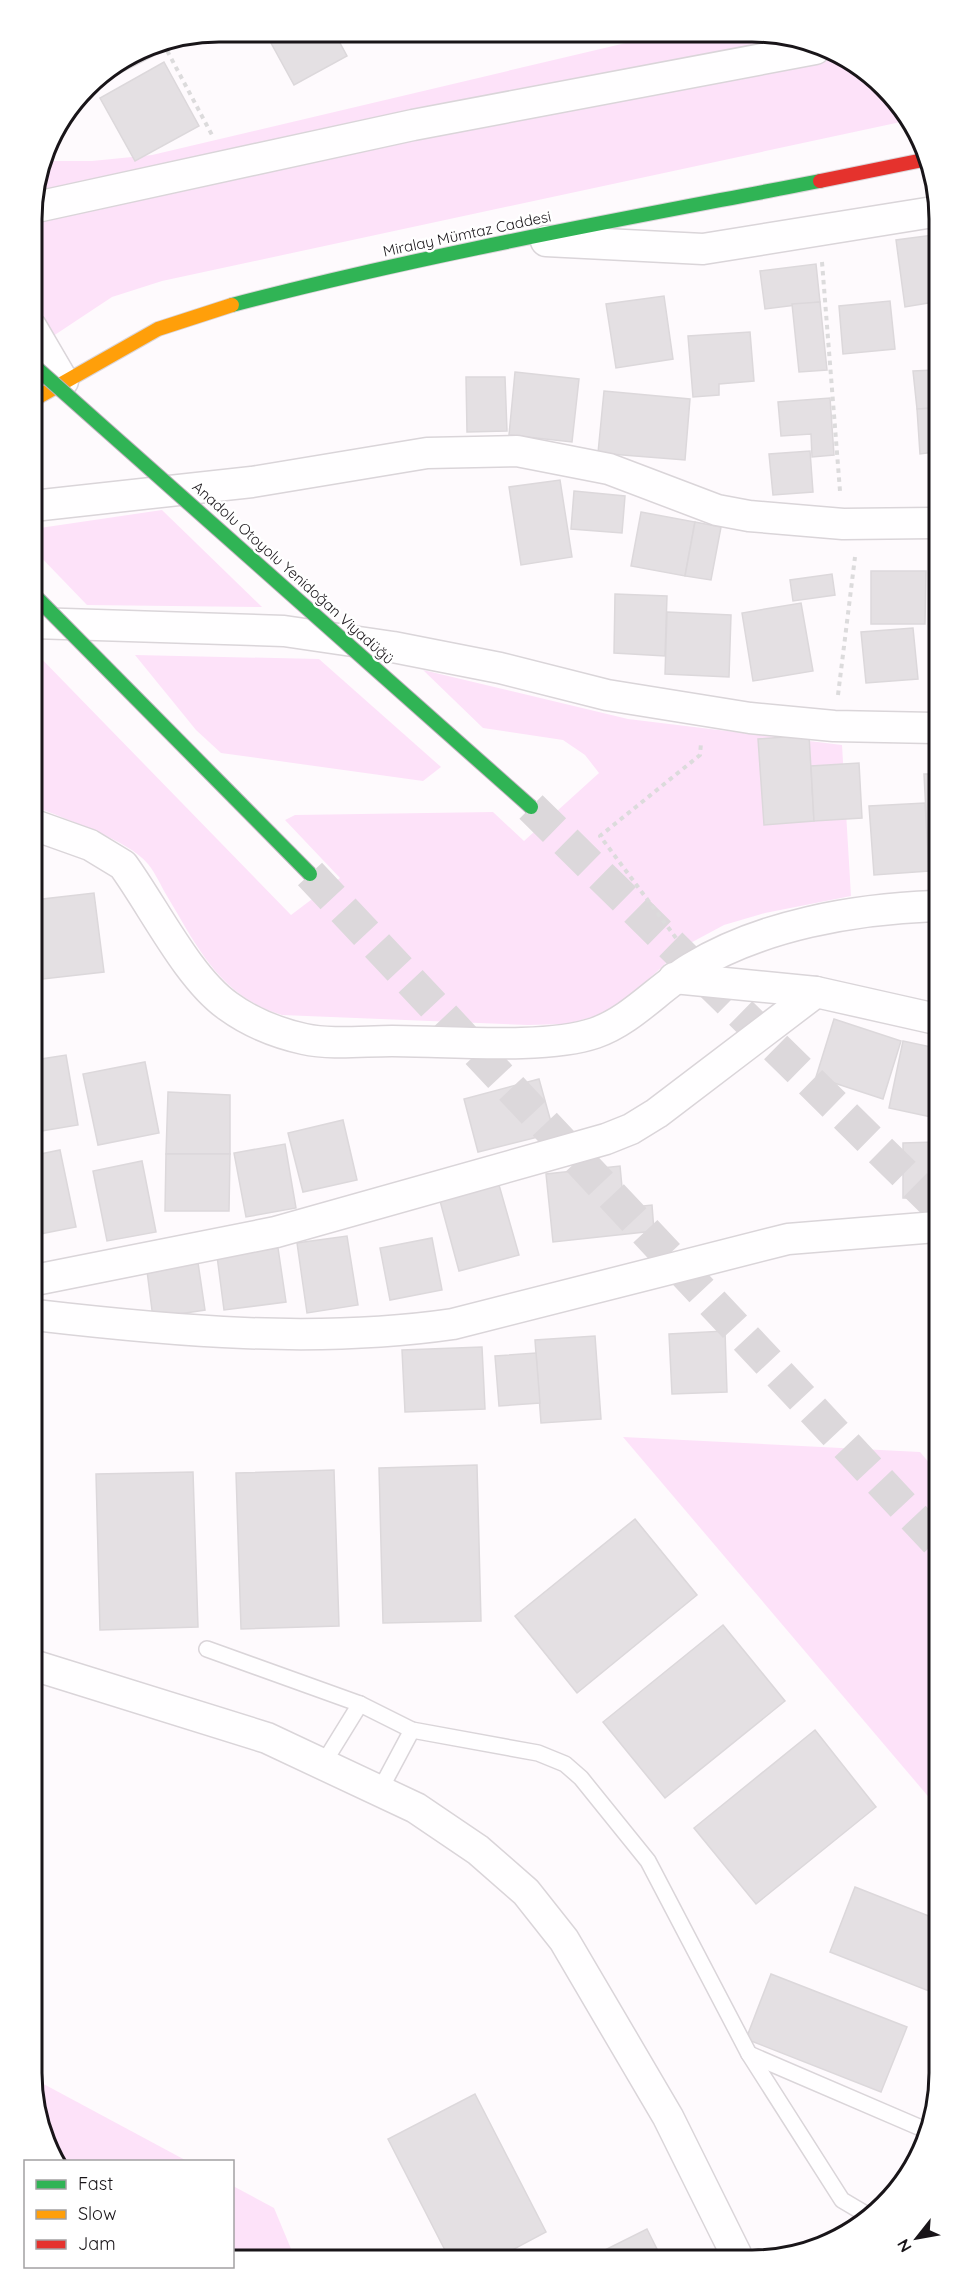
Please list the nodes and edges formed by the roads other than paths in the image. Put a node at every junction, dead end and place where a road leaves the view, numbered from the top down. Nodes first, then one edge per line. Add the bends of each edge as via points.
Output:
1 (781, 44) edge
2 (918, 161) edge
3 (42, 206) edge
4 (928, 213) edge
5 (520, 240) junction
6 (42, 345) edge
7 (42, 373) edge
8 (63, 381) junction
9 (42, 394) edge
10 (42, 505) edge
11 (929, 523) edge
12 (42, 603) edge
13 (42, 623) edge
14 (929, 728) edge
15 (531, 807) tunnel mouth
16 (42, 828) edge
17 (310, 874) tunnel mouth
18 (929, 907) edge
19 (686, 971) junction
20 (816, 992) junction
21 (929, 1017) edge
22 (929, 1228) edge
23 (42, 1279) edge
24 (42, 1316) edge
25 (207, 1649) dead end
26 (42, 1668) edge
27 (360, 1704) junction
28 (412, 1730) junction
29 (323, 1764) junction
30 (380, 1790) junction
31 (749, 2054) junction
32 (920, 2127) edge
33 (862, 2212) edge
34 (734, 2250) edge

1 - 3 street
2 - 5 main road, Miralay Mümtaz Caddesi
4 - 5 street via 703,249
5 - 8 main road, Miralay Mümtaz Caddesi via 327,281 193,316 158,329
6 - 8 street
7 - 15 main road, Anadolu Otoyolu Yenidoğan Viyadüğü, bridge
8 - 9 main road, Miralay Mümtaz Caddesi
10 - 11 street via 252,482 427,453 517,451 609,469 717,510 785,520
12 - 17 main road, bridge
13 - 14 street via 284,631 404,649 607,694 750,718 834,726
16 - 19 street via 107,853 123,866 191,968 226,1005 264,1027 306,1039 565,1040 595,1033 626,1018
18 - 19 street via 867,913 788,929 745,941
19 - 20 street
20 - 21 street
20 - 23 street via 657,1113 606,1139 276,1232
22 - 24 street via 788,1239 465,1322 373,1334 288,1334
25 - 27 lane
26 - 29 street via 267,1738
27 - 28 lane
27 - 29 lane
28 - 30 lane
28 - 31 lane via 538,1753 565,1764 581,1778 648,1861
29 - 30 street
30 - 34 street via 416,1808 478,1850 526,1892 564,1940 668,2117
31 - 32 lane
31 - 33 lane via 842,2200

